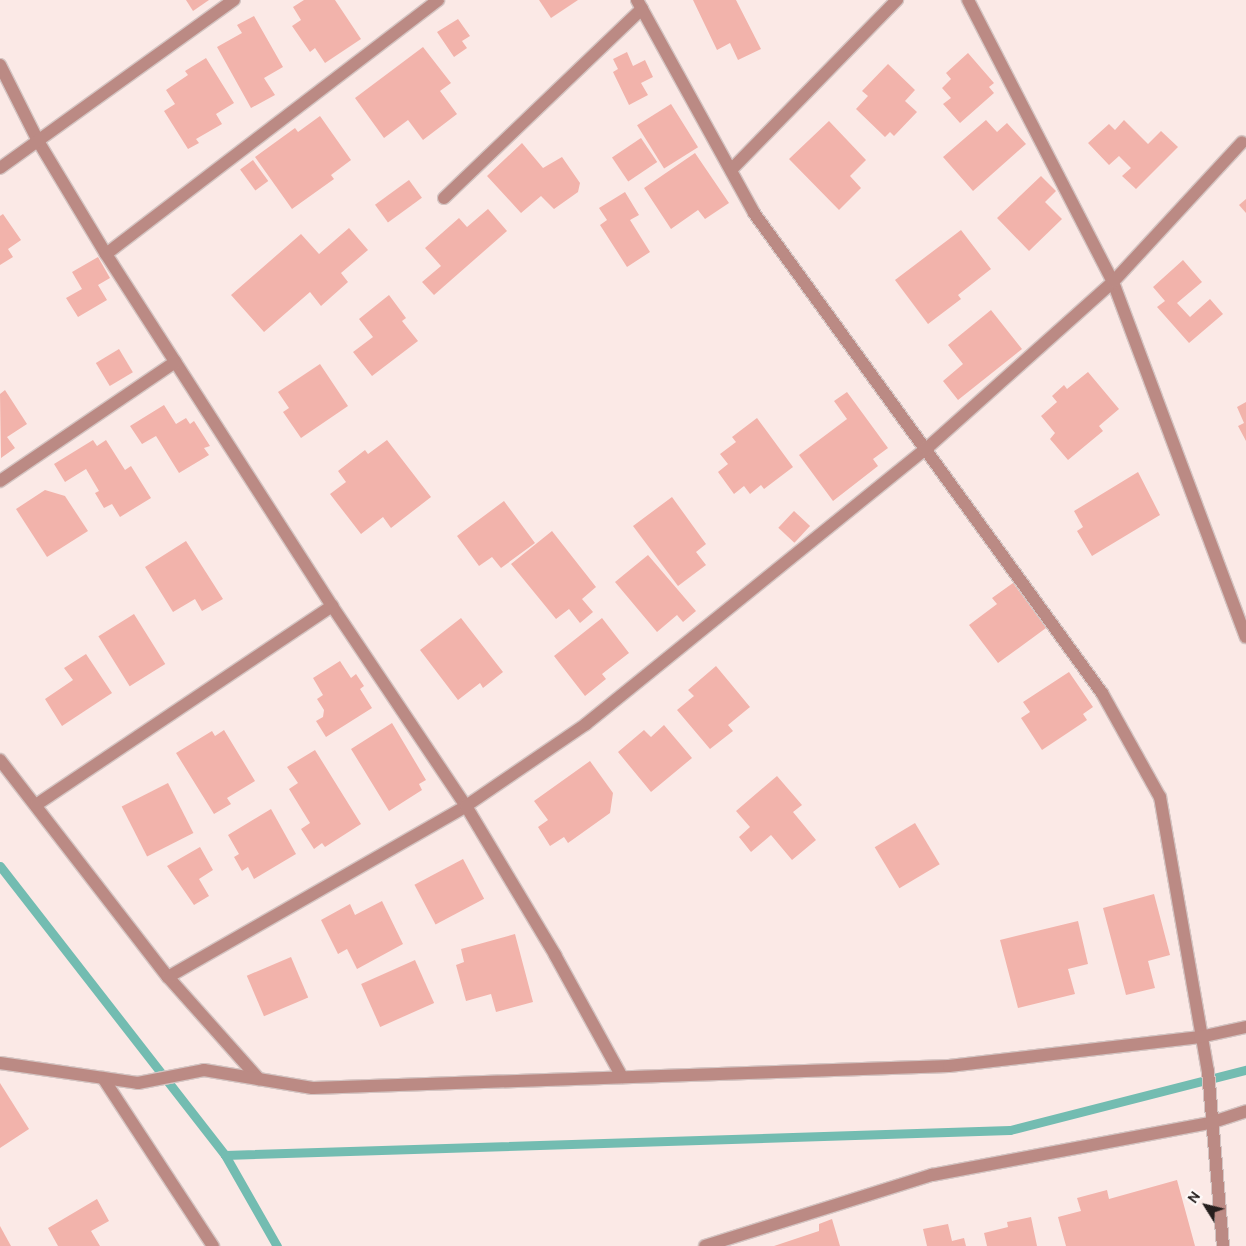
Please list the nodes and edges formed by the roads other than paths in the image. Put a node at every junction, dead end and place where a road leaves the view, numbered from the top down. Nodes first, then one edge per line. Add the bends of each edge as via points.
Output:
1 (234, 0) edge
2 (438, 0) edge
3 (897, 0) edge
4 (968, 0) edge
5 (639, 4) edge
6 (0, 65) edge
7 (38, 141) junction
8 (1242, 142) dead end
9 (0, 168) edge
10 (731, 170) junction
11 (444, 198) dead end
12 (106, 254) junction
13 (1113, 282) junction
14 (174, 362) junction
15 (926, 449) junction
16 (0, 481) edge
17 (332, 606) junction
18 (1246, 638) edge
19 (0, 760) edge
20 (36, 805) junction
21 (466, 806) junction
22 (168, 977) junction
23 (1246, 1027) edge
24 (1200, 1037) junction
25 (0, 1063) edge
26 (622, 1077) junction
27 (103, 1078) junction
28 (259, 1079) junction
29 (1246, 1111) edge
30 (1210, 1123) junction
31 (213, 1246) edge
32 (705, 1246) edge
33 (1223, 1246) edge

1 - 7 street
2 - 12 street
3 - 10 street
4 - 13 street
5 - 10 street
5 - 11 street
6 - 7 street
7 - 9 street
7 - 12 street
8 - 13 street
10 - 15 street via 754,212
12 - 14 street
13 - 15 street
13 - 18 street
14 - 16 street
14 - 17 street
15 - 21 street via 586,724
15 - 24 street via 1102,693 1160,796
17 - 20 street
17 - 21 street
19 - 20 street
20 - 22 street
21 - 22 street
21 - 26 street via 555,955
22 - 28 street
23 - 24 street
24 - 26 street via 949,1066
24 - 30 street via 1208,1071
25 - 27 street
26 - 28 street via 313,1088
27 - 28 street via 138,1083 204,1070
27 - 31 street
29 - 30 street
30 - 32 street via 932,1175
30 - 33 street

